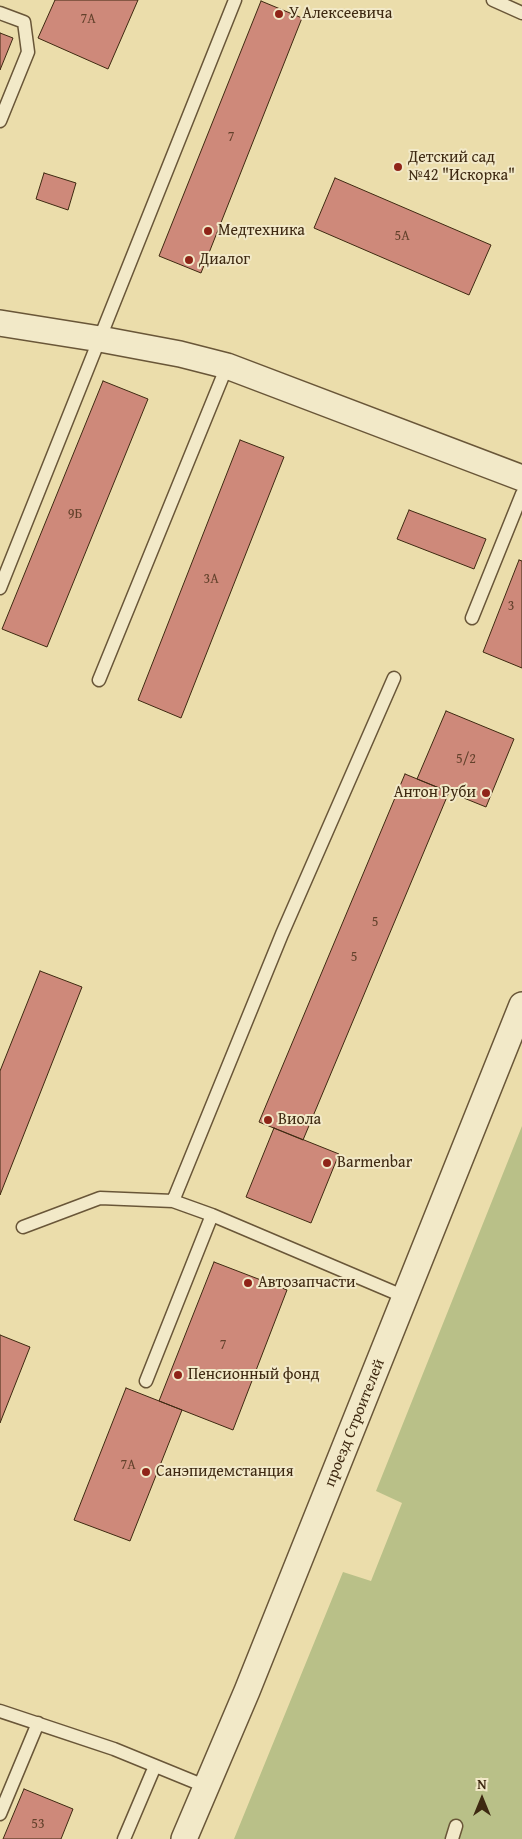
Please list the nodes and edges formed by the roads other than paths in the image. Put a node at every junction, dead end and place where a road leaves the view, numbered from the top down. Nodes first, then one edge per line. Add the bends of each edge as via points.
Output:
1 (235, 0) edge
2 (493, 0) edge
3 (0, 13) edge
4 (522, 13) edge
5 (0, 121) edge
6 (0, 323) edge
7 (100, 339) junction
8 (227, 366) junction
9 (522, 478) edge
10 (522, 494) edge
11 (0, 588) edge
12 (472, 618) dead end
13 (394, 678) dead end
14 (99, 680) dead end
15 (522, 1005) edge
16 (173, 1201) junction
17 (212, 1215) junction
18 (23, 1227) dead end
19 (405, 1297) junction
20 (146, 1381) dead end
21 (0, 1711) edge
22 (38, 1723) junction
23 (155, 1766) junction
24 (206, 1787) junction
25 (0, 1814) edge
26 (456, 1826) dead end
27 (129, 1837) edge
28 (184, 1839) edge
29 (452, 1839) edge

1 - 7 lane
2 - 4 lane
3 - 5 lane via 24,22 28,52
6 - 7 street
7 - 8 street
7 - 11 lane
8 - 9 street
8 - 14 lane
10 - 12 lane
13 - 16 lane via 282,934
15 - 19 street, проезд Строителей
16 - 17 lane
16 - 18 lane via 100,1198
17 - 19 lane
17 - 20 lane
19 - 24 street, проезд Строителей
21 - 22 lane
22 - 23 lane
22 - 25 lane
23 - 24 lane
23 - 27 lane
24 - 28 street, проезд Строителей
26 - 29 lane

